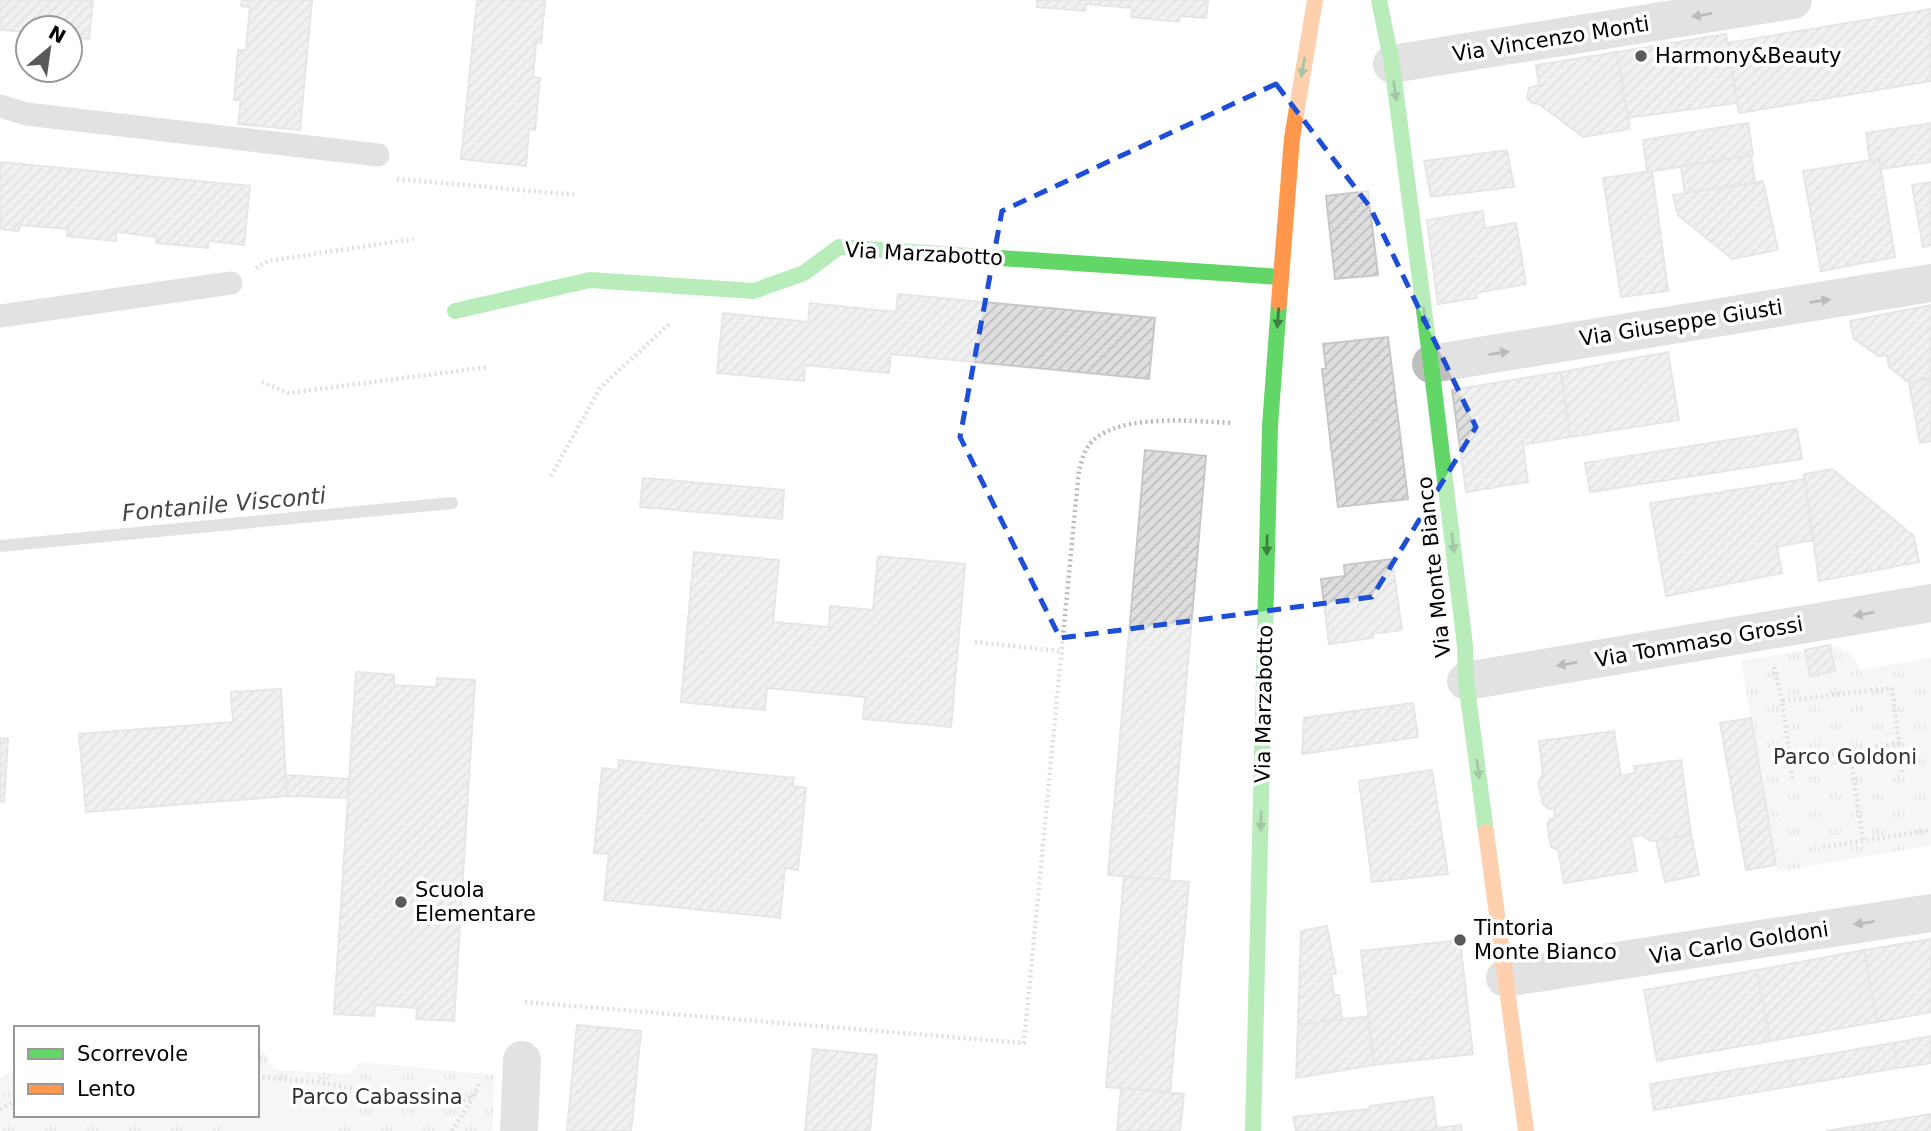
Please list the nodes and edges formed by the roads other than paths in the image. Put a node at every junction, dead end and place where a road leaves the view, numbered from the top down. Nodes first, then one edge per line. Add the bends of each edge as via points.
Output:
1 (1315, 0) edge
2 (1379, 0) edge
3 (1793, 0) edge
4 (1392, 64) junction
5 (0, 106) edge
6 (378, 155) dead end
7 (1281, 277) junction
8 (231, 283) road end
9 (1931, 283) edge
10 (455, 311) dead end
11 (0, 316) edge
12 (1432, 364) junction
13 (1931, 603) edge
14 (1466, 681) junction
15 (1931, 913) edge
16 (1505, 978) junction
17 (522, 1060) dead end
18 (519, 1131) edge
19 (1253, 1131) edge
20 (1526, 1131) edge

1 -> 7 street, Via Marzabotto via 1292,138
2 - 4 street, Via Monte Bianco
3 -> 4 street, Via Vincenzo Monti
4 -> 12 street, Via Monte Bianco
5 - 6 lane via 26,114
7 - 10 street, Via Marzabotto via 839,247 804,273 754,291 590,280
7 -> 19 street, Via Marzabotto via 1270,426
8 - 11 lane
12 -> 9 street, Via Giuseppe Giusti
12 -> 14 street, Via Monte Bianco
13 -> 14 street, Via Tommaso Grossi
14 -> 16 street, Via Monte Bianco
15 -> 16 street, Via Carlo Goldoni
16 - 20 street, Via Monte Bianco
17 - 18 street

